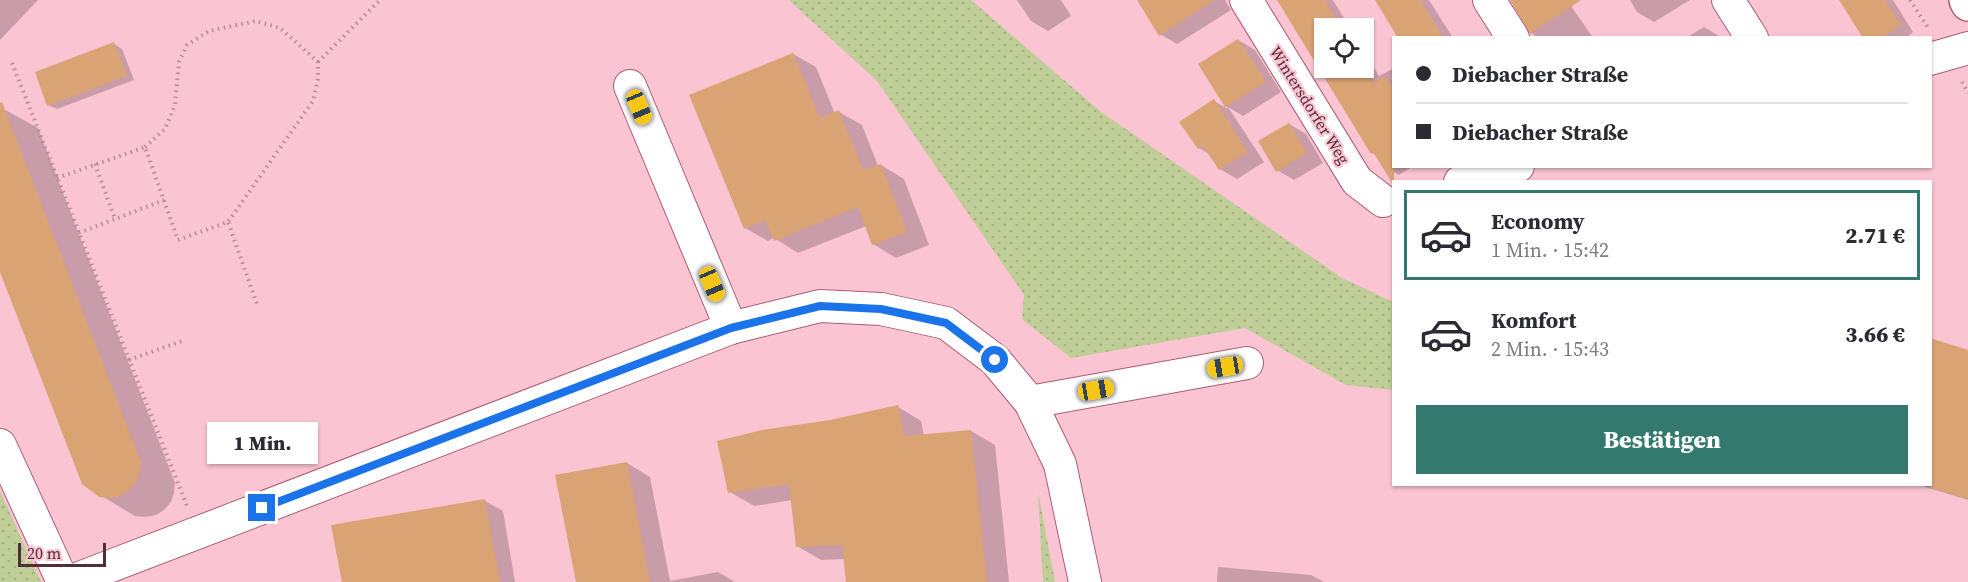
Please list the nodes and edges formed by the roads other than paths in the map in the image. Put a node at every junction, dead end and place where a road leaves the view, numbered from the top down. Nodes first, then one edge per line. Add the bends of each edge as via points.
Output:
1 (1246, 0) edge
2 (1489, 0) edge
3 (1728, 0) edge
4 (1513, 36) edge
5 (1751, 36) edge
6 (1968, 48) edge
7 (1932, 58) edge
8 (630, 87) dead end
9 (1511, 168) edge
10 (1467, 180) edge
11 (1382, 207) edge
12 (731, 328) junction
13 (1247, 363) dead end
14 (1030, 402) junction
15 (0, 445) edge
16 (63, 582) edge
17 (69, 582) edge
18 (1085, 582) edge

1 - 11 street, Wintersdorfer Weg via 1357,181
2 - 4 street
3 - 5 street
6 - 7 street
8 - 12 street
9 - 10 street
12 - 14 street via 820,306 881,309 946,323 995,360
12 - 17 street
13 - 14 street
14 - 18 street via 1060,464
15 - 16 street

